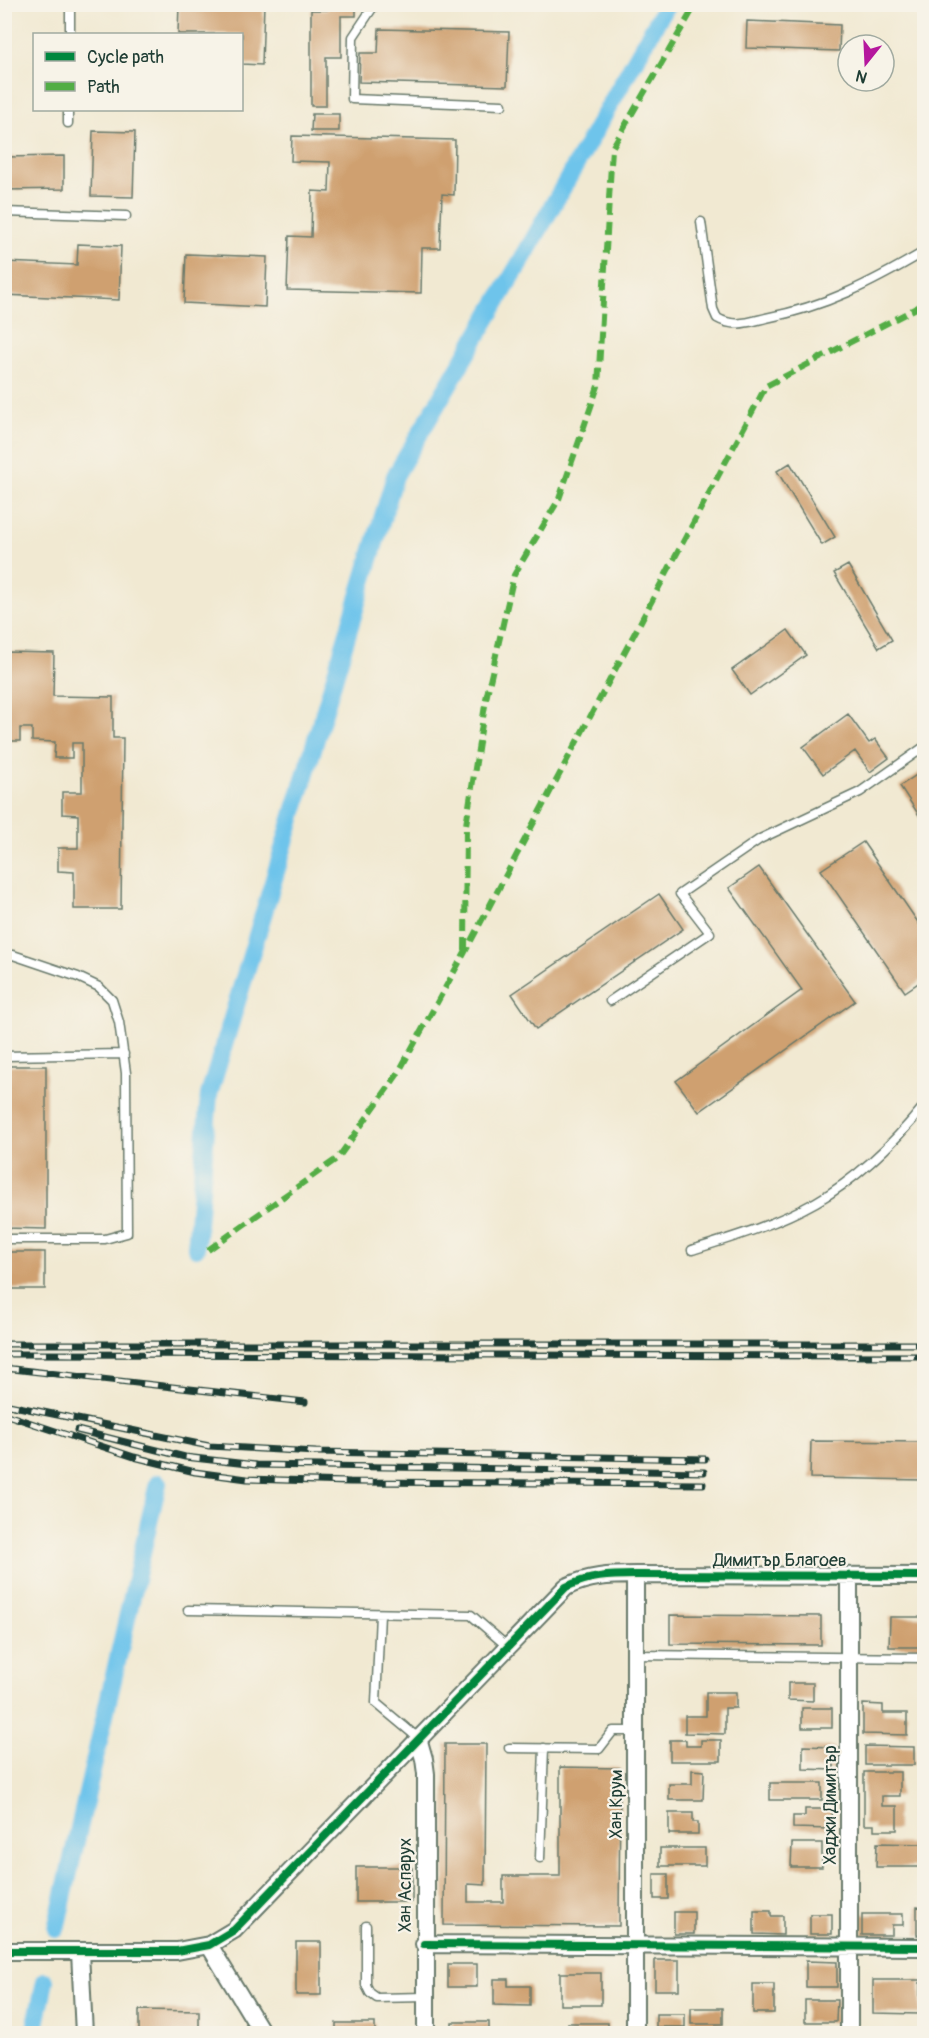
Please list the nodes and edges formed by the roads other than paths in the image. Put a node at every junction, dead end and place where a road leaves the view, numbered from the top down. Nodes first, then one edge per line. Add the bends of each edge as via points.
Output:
1 (70, 4) edge
2 (375, 4) edge
3 (70, 33) edge
4 (502, 105) dead end
5 (68, 111) edge
6 (68, 123) dead end
7 (4, 212) edge
8 (126, 216) dead end
9 (701, 222) dead end
10 (924, 252) edge
11 (924, 747) edge
12 (4, 955) edge
13 (610, 1001) dead end
14 (124, 1054) junction
15 (4, 1056) edge
16 (924, 1106) edge
17 (4, 1239) edge
18 (692, 1250) dead end
19 (635, 1575) junction
20 (849, 1576) junction
21 (924, 1576) edge
22 (188, 1610) dead end
23 (380, 1614) junction
24 (508, 1647) junction
25 (635, 1655) junction
26 (849, 1658) junction
27 (924, 1658) edge
28 (635, 1731) junction
29 (418, 1738) junction
30 (509, 1748) dead end
31 (544, 1748) junction
32 (540, 1858) dead end
33 (366, 1926) dead end
34 (424, 1944) junction
35 (209, 1945) junction
36 (635, 1945) junction
37 (849, 1947) junction
38 (924, 1947) edge
39 (4, 1952) edge
40 (80, 1952) junction
41 (425, 1997) junction
42 (84, 2034) edge
43 (263, 2034) edge
44 (426, 2034) edge
45 (635, 2034) edge
46 (849, 2034) edge

1 - 3 lane
2 - 4 lane via 353,37 352,99
5 - 6 lane
7 - 8 lane
9 - 10 lane via 713,309 717,318 732,325 801,312 868,284
11 - 13 lane via 860,792 760,839 680,894 710,933
12 - 14 lane via 99,987 112,1000 120,1022
14 - 15 lane
14 - 17 lane via 127,1233 105,1239
16 - 18 lane via 901,1135 862,1171 816,1202 759,1229
19 - 20 street, Димитър Благоев
19 - 24 street, Димитър Благоев via 600,1576 566,1587
19 - 25 street, Хан Крум
20 - 21 street, Димитър Благоев
20 - 26 street, Хаджи Димитър
22 - 23 lane
23 - 24 lane via 471,1615
23 - 29 lane via 376,1703
24 - 29 street, Димитър Благоев
25 - 26 lane
25 - 28 street, Хан Крум
26 - 27 lane
26 - 37 street, Хаджи Димитър
28 - 31 lane via 613,1731 599,1749
28 - 36 street, Хан Крум
29 - 34 street, Хан Аспарух via 426,1774
29 - 35 street, Димитър Благоев via 234,1930
30 - 31 lane
31 - 32 lane
33 - 41 lane via 366,1985 370,1993 377,1998
34 - 36 street
34 - 41 street, Хан Аспарух
35 - 40 street via 177,1951
35 - 43 street
36 - 37 street
36 - 45 street, Хан Крум
37 - 38 street
37 - 46 street, Хаджи Димитър
39 - 40 street
40 - 42 street
41 - 44 street, Хан Аспарух

